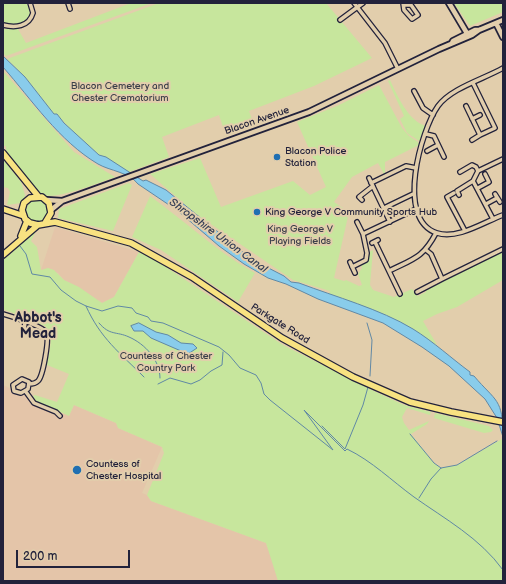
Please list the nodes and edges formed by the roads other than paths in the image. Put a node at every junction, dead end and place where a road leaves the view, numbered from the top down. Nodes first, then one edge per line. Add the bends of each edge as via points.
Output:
1 (30, 3) edge
2 (68, 3) edge
3 (354, 3) edge
4 (363, 3) edge
5 (449, 3) edge
6 (357, 7) junction
7 (70, 9) dead end
8 (340, 20) dead end
9 (503, 20) edge
10 (496, 23) junction
11 (3, 25) edge
12 (469, 34) junction
13 (503, 37) edge
14 (503, 68) edge
15 (398, 69) junction
16 (473, 83) junction
17 (414, 91) dead end
18 (466, 106) dead end
19 (433, 115) junction
20 (480, 115) dead end
21 (472, 119) junction
22 (426, 134) junction
23 (480, 135) junction
24 (472, 140) dead end
25 (438, 146) junction
26 (427, 151) dead end
27 (3, 153) edge
28 (444, 157) dead end
29 (503, 159) edge
30 (416, 168) junction
31 (478, 171) junction
32 (462, 172) dead end
33 (485, 174) dead end
34 (369, 178) dead end
35 (473, 181) junction
36 (489, 182) junction
37 (372, 184) junction
38 (28, 186) junction
39 (492, 187) dead end
40 (478, 188) junction
41 (454, 193) dead end
42 (414, 194) junction
43 (459, 195) dead end
44 (38, 196) junction
45 (359, 198) dead end
46 (26, 200) junction
47 (46, 200) junction
48 (62, 201) junction
49 (500, 202) dead end
50 (486, 204) junction
51 (23, 206) junction
52 (384, 208) junction
53 (5, 209) edge
54 (416, 210) junction
55 (50, 213) junction
56 (503, 215) edge
57 (25, 219) junction
58 (493, 219) junction
59 (55, 222) junction
60 (357, 222) dead end
61 (390, 222) junction
62 (45, 223) junction
63 (38, 225) junction
64 (465, 230) junction
65 (436, 233) junction
66 (363, 234) junction
67 (19, 240) junction
68 (375, 242) dead end
69 (503, 249) edge
70 (426, 250) junction
71 (3, 255) edge
72 (350, 262) dead end
73 (352, 267) junction
74 (389, 271) junction
75 (355, 273) dead end
76 (442, 279) junction
77 (417, 292) dead end
78 (400, 294) dead end
79 (3, 314) edge
80 (25, 322) junction
81 (24, 331) dead end
82 (30, 384) junction
83 (26, 392) junction
84 (60, 416) dead end
85 (503, 422) edge

1 - 11 street via 33,13 27,23 17,26
2 - 7 street
3 - 6 street
4 - 6 street
5 - 12 street
6 - 8 street
6 - 15 street via 385,43
9 - 10 street, Blacon Avenue
10 - 12 street, Blacon Avenue
10 - 13 street
12 - 15 street, Blacon Avenue via 454,44
14 - 16 street
15 - 48 street, Blacon Avenue via 309,112
16 - 19 street via 446,97
16 - 23 street via 495,128
17 - 19 street via 423,108
18 - 21 street
19 - 22 street
20 - 21 street
21 - 23 street
22 - 25 street via 434,136
22 - 30 street
23 - 24 street
25 - 26 street
25 - 28 street
27 - 38 main road
29 - 31 street
30 - 37 street via 406,166
30 - 42 street
31 - 32 street via 472,165
31 - 35 street
33 - 36 street
34 - 37 street
35 - 40 street
35 - 43 street via 457,191
36 - 39 street
36 - 40 street
37 - 45 street
37 - 52 street
38 - 44 main road
38 - 46 main road
40 - 50 street
41 - 64 street via 447,197
42 - 52 street
42 - 54 street
44 - 46 main road
44 - 47 main road
46 - 51 main road
47 - 48 street, Blacon Avenue
47 - 55 main road
48 - 55 street, Blacon Avenue
49 - 50 street via 496,196
50 - 58 street
51 - 53 main road
51 - 57 main road
52 - 61 street
53 - 57 main road
54 - 61 street
54 - 65 street via 425,225
55 - 59 main road
55 - 62 main road
56 - 58 street
57 - 63 main road
57 - 67 main road
58 - 64 street
59 - 62 main road, Parkgate Road
59 - 85 main road, Parkgate Road via 131,243 192,277 282,338 353,377 410,402
60 - 66 street
61 - 66 street
62 - 63 main road
63 - 67 main road
64 - 65 street via 450,235
65 - 70 street
66 - 73 street via 368,253 366,260
67 - 71 main road
68 - 74 street
69 - 76 street
70 - 74 street
70 - 76 street via 431,254
72 - 73 street
73 - 75 street
74 - 78 street
76 - 77 street
79 - 80 street
80 - 81 street
80 - 82 street via 42,328 48,337 40,379
82 - 83 street
82 - 83 street via 22,379 13,386 14,391
83 - 84 street via 34,403

